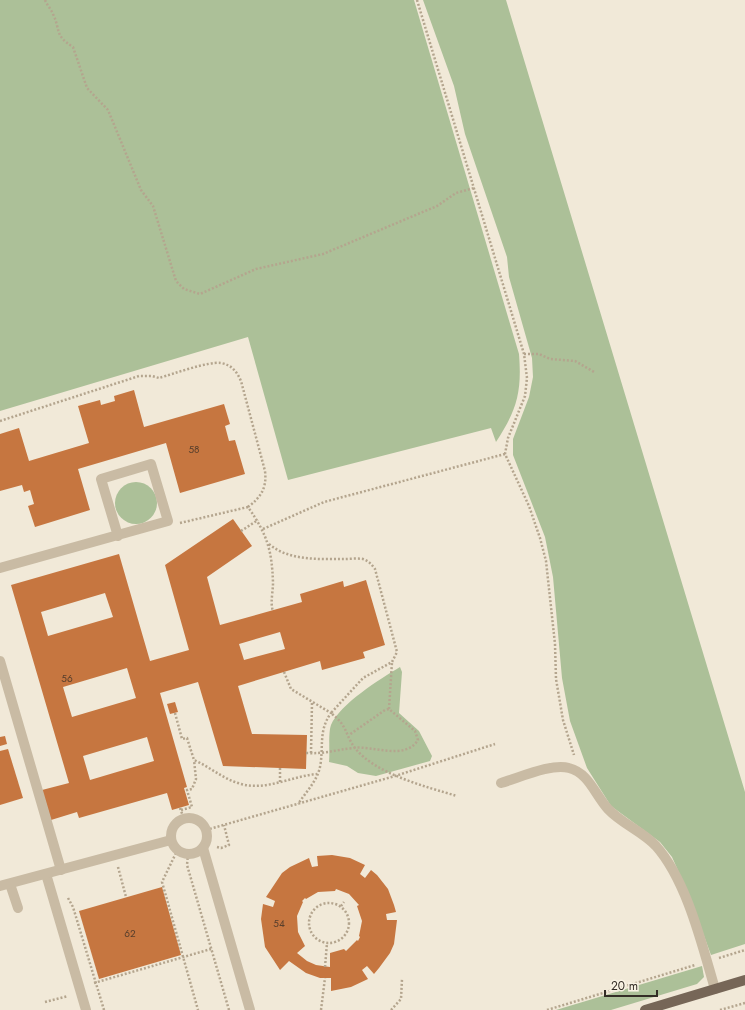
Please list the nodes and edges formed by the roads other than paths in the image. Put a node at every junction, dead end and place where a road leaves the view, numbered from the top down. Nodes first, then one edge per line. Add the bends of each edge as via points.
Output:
1 (118, 536) junction
2 (0, 568) edge
3 (0, 661) edge
4 (502, 783) dead end
5 (171, 840) junction
6 (204, 846) junction
7 (61, 870) junction
8 (46, 874) junction
9 (10, 884) junction
10 (0, 886) edge
11 (18, 908) dead end
12 (745, 980) edge
13 (715, 989) junction
14 (86, 1010) edge
15 (250, 1010) edge
16 (645, 1010) edge

1 - 1 lane via 168,521 151,464 100,479
1 - 2 lane
3 - 7 lane
4 - 13 lane via 559,767 582,773 608,809 644,835 668,862 687,904
5 - 6 lane via 177,850 188,854 193,854
5 - 6 lane via 171,834 182,812 189,818 200,821 206,830
5 - 7 lane
6 - 15 lane
7 - 8 lane
8 - 9 lane
8 - 14 lane
9 - 10 lane
9 - 11 lane
12 - 13 main road
13 - 16 main road

